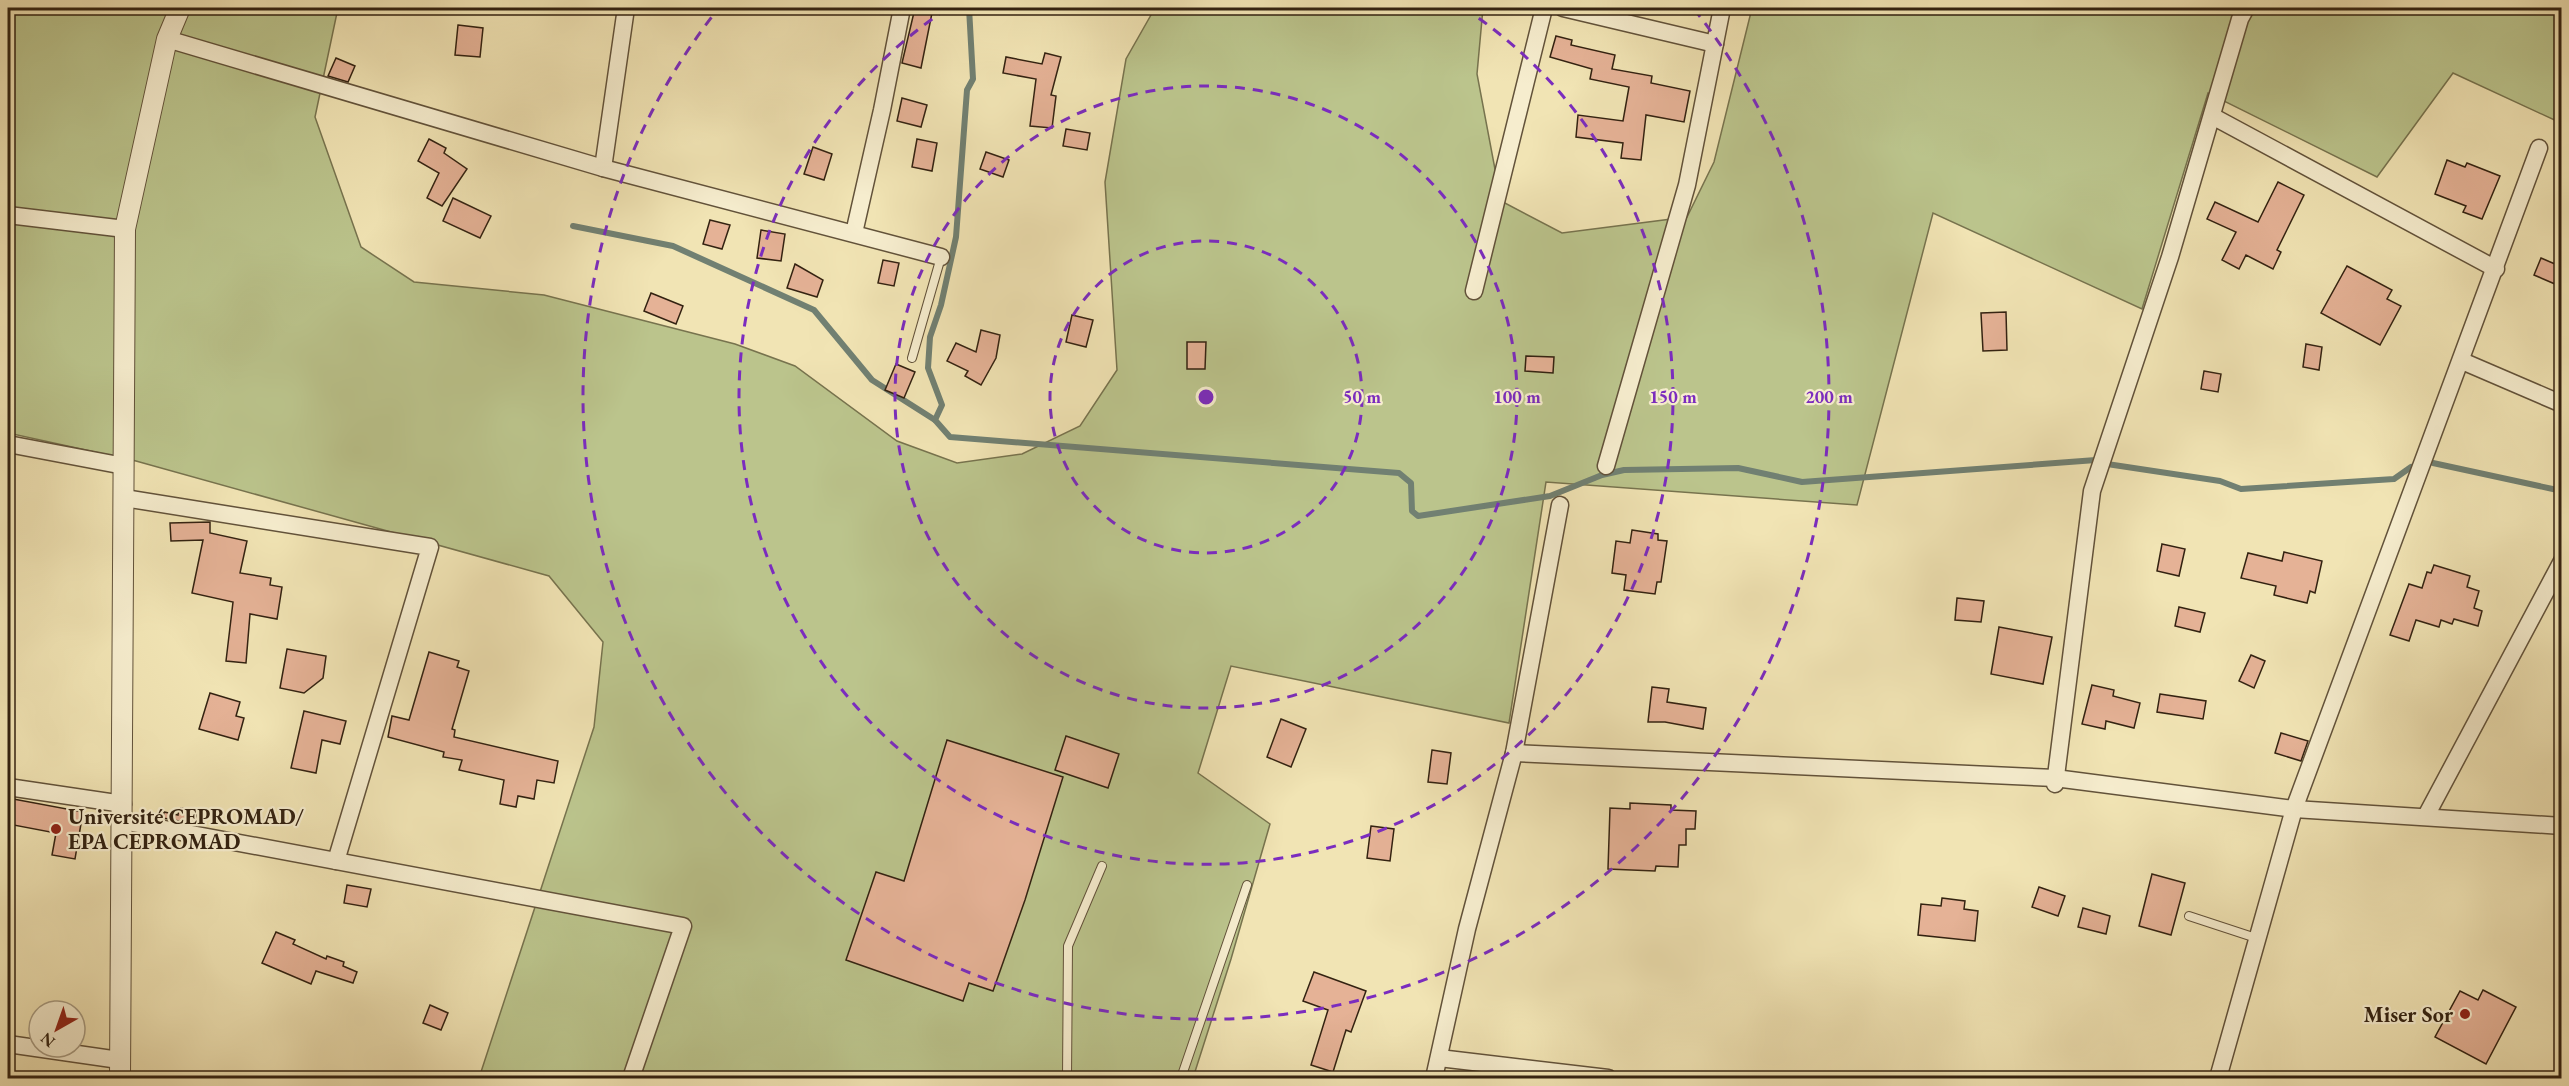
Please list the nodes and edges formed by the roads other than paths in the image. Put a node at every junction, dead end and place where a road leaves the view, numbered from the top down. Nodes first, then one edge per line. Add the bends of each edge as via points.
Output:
1 (626, 8) edge
2 (902, 8) edge
3 (1544, 8) edge
4 (1563, 8) edge
5 (1722, 8) edge
6 (2246, 8) edge
7 (175, 9) edge
8 (167, 39) junction
9 (1715, 44) junction
10 (2212, 116) junction
11 (2539, 148) dead end
12 (603, 168) junction
13 (8, 215) edge
14 (125, 229) junction
15 (854, 233) junction
16 (941, 256) joint
17 (2496, 269) junction
18 (1474, 291) dead end
19 (912, 358) dead end
20 (2462, 361) junction
21 (2562, 404) edge
22 (8, 444) edge
23 (124, 466) junction
24 (1606, 466) dead end
25 (124, 498) junction
26 (1560, 504) dead end
27 (2562, 561) edge
28 (1514, 753) junction
29 (2055, 781) junction
30 (8, 787) edge
31 (2294, 809) junction
32 (122, 812) junction
33 (2426, 816) junction
34 (2562, 826) edge
35 (336, 861) junction
36 (1102, 866) dead end
37 (1247, 885) dead end
38 (2189, 916) dead end
39 (2256, 938) junction
40 (8, 1044) edge
41 (1438, 1058) junction
42 (119, 1069) edge
43 (631, 1078) edge
44 (1067, 1078) edge
45 (1182, 1078) edge
46 (1434, 1078) edge
47 (1608, 1078) edge
48 (2218, 1078) edge

1 - 12 street
2 - 15 street
3 - 18 street
4 - 9 street
5 - 9 street
6 - 10 street
7 - 8 street
8 - 12 street
8 - 14 street
9 - 24 street via 1687,185
10 - 17 street
10 - 29 street via 2092,491
11 - 17 street
12 - 15 street
13 - 14 street
14 - 23 street
15 - 16 street
16 - 19 lane
17 - 20 street
20 - 21 street
20 - 31 street
22 - 23 street
23 - 25 street
25 - 32 street
25 - 35 street via 430,547
26 - 28 street
27 - 33 street
28 - 29 street
28 - 41 street via 1467,928
29 - 31 street
30 - 32 street
31 - 33 street
31 - 39 street
32 - 35 street
32 - 42 street
33 - 34 street
35 - 43 street via 683,926
36 - 44 lane via 1068,946
37 - 45 lane
38 - 39 lane
39 - 48 street
40 - 42 street
41 - 46 street
41 - 47 street

